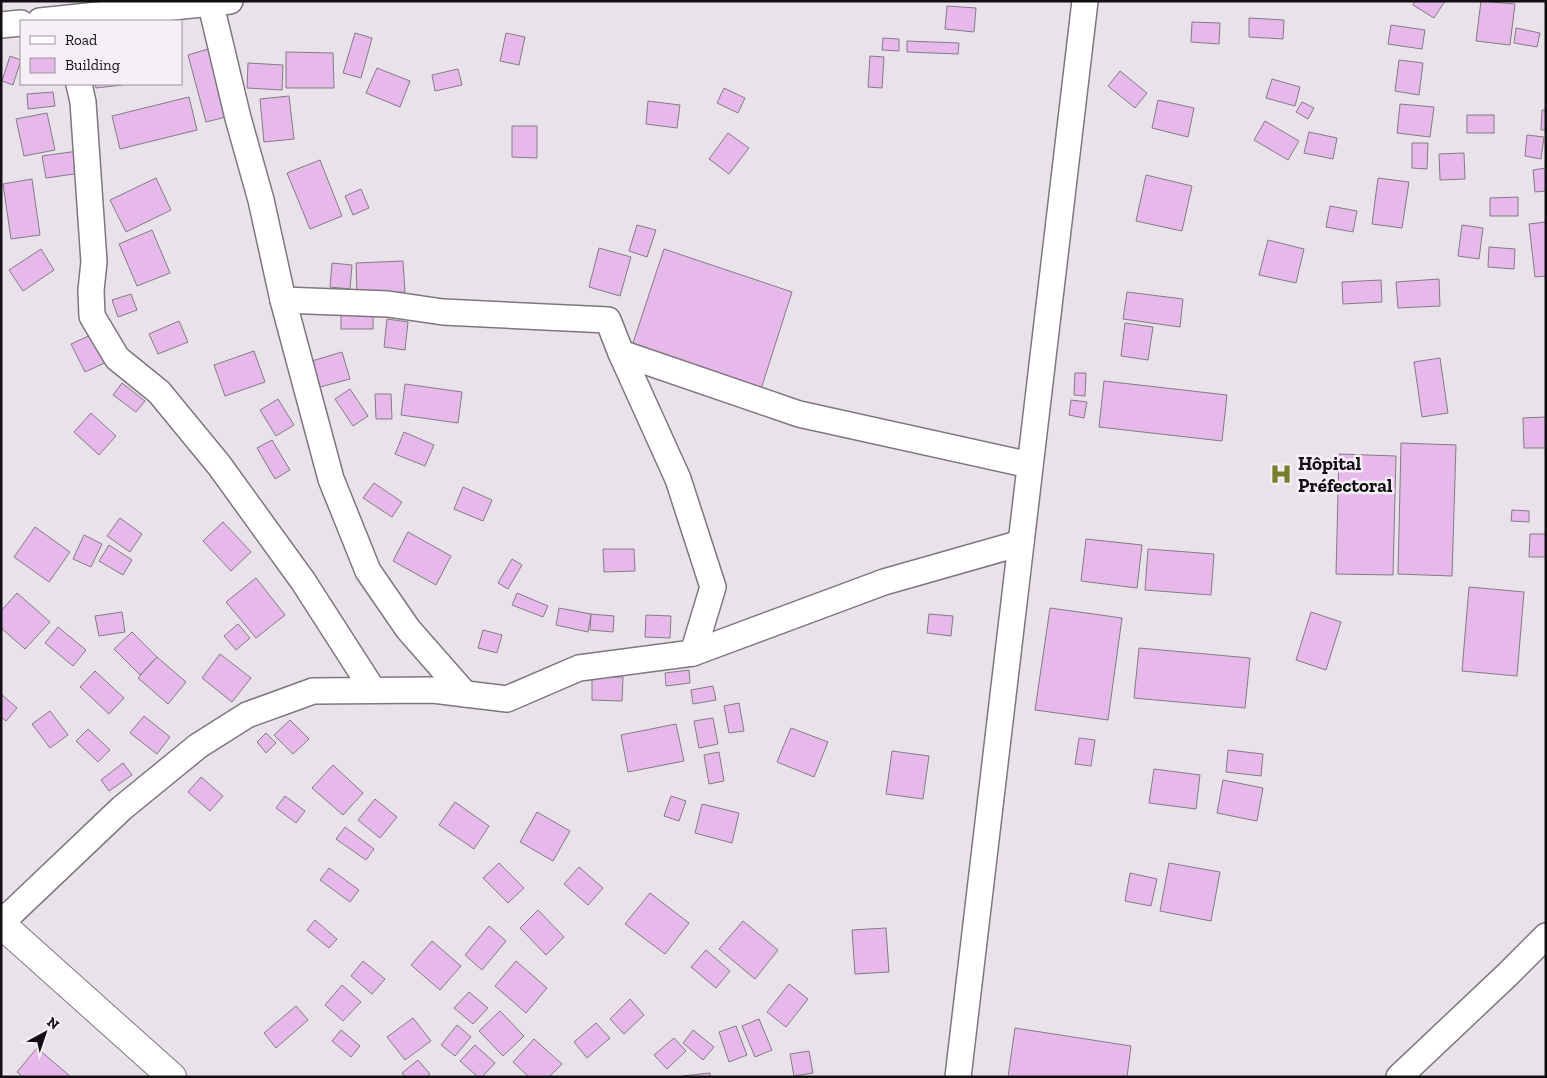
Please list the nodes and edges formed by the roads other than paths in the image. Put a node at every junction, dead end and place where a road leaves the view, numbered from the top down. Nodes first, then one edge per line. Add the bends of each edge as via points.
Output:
1 (1085, 1) edge
2 (217, 2) edge
3 (67, 20) edge
4 (20, 23) edge
5 (1, 25) edge
6 (79, 85) edge
7 (283, 300) junction
8 (621, 353) junction
9 (1030, 464) junction
10 (1021, 543) junction
11 (693, 653) junction
12 (374, 690) junction
13 (465, 694) junction
14 (1, 924) edge
15 (1546, 936) edge
16 (172, 1077) edge
17 (958, 1077) edge
18 (1400, 1077) edge

1 - 9 street
2 - 3 street
2 - 7 street via 238,118 261,200
4 - 5 street
6 - 12 street via 94,253 92,316 117,358 159,392 219,465 302,581
7 - 8 street via 608,320
7 - 13 street via 331,479 368,571 408,629
8 - 9 street via 799,414
8 - 11 street via 678,479 712,587
9 - 10 street
10 - 11 street via 884,582
10 - 17 street
11 - 13 street via 579,668 507,699
12 - 13 street via 433,690
12 - 14 street via 313,691 247,715 198,746 122,808
14 - 16 main road
15 - 18 street

